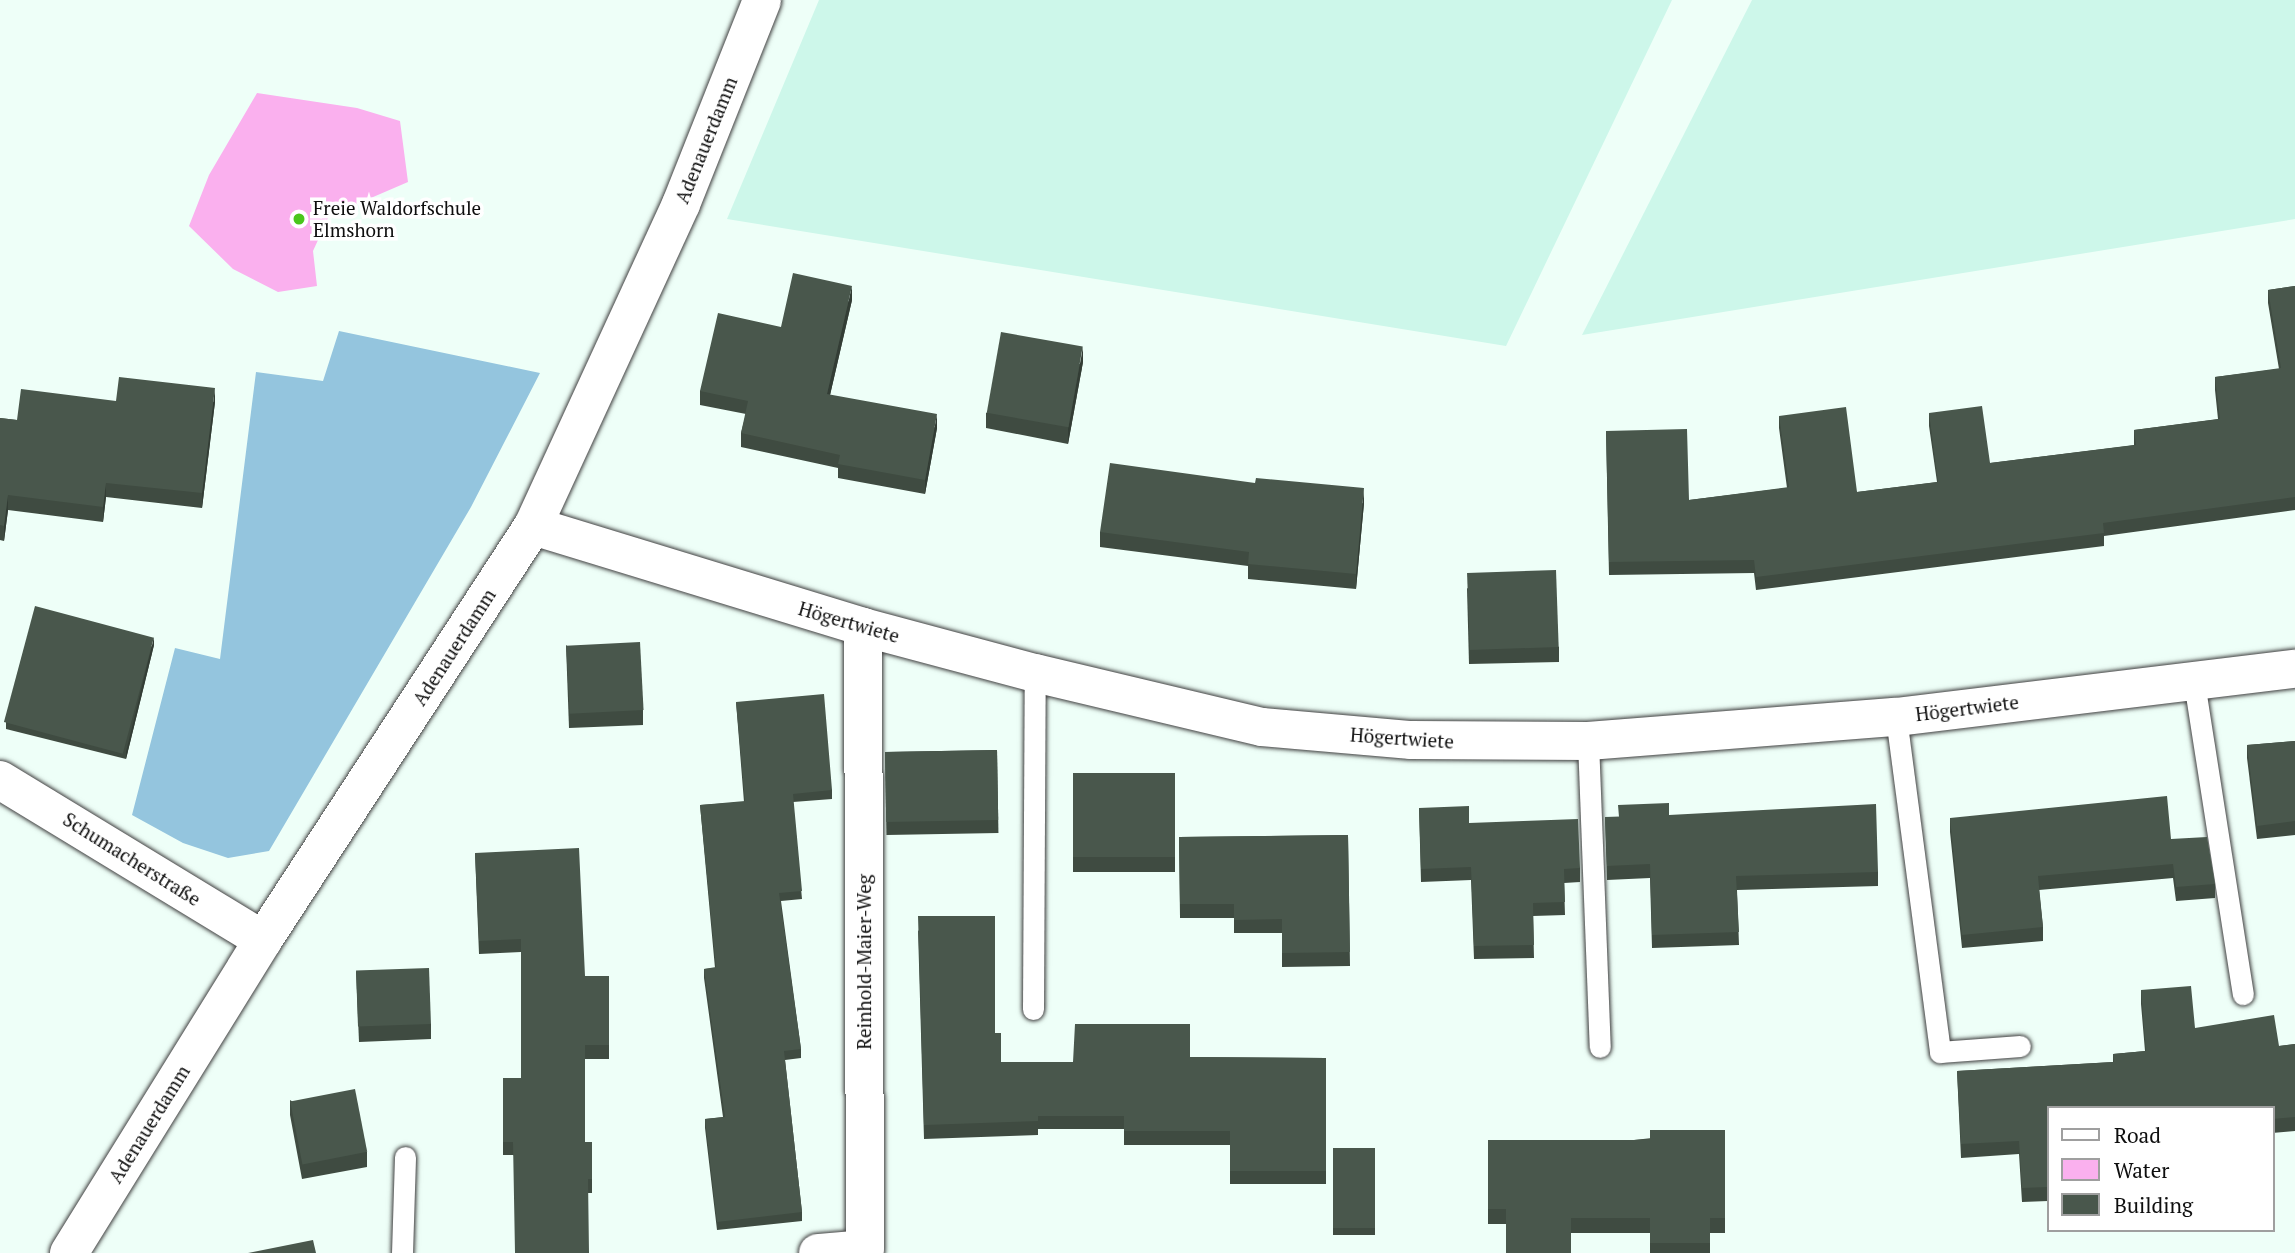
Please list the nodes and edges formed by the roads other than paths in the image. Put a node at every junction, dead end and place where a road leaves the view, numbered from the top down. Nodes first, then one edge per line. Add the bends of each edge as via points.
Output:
1 (762, 0) edge
2 (533, 526) junction
3 (863, 627) junction
4 (2295, 669) edge
5 (1035, 673) junction
6 (2194, 682) junction
7 (1896, 717) junction
8 (1588, 741) junction
9 (0, 780) edge
10 (263, 940) junction
11 (2243, 994) dead end
12 (1033, 1009) dead end
13 (2020, 1046) dead end
14 (1600, 1047) dead end
15 (405, 1157) dead end
16 (69, 1253) edge
17 (402, 1253) edge
18 (818, 1253) edge

1 - 2 street, Adenauerdamm via 681,204
2 - 3 street, Högertwiete
2 - 10 street, Adenauerdamm
3 - 5 street, Högertwiete
3 - 18 street, Reinhold-Maier-Weg via 865,1249
4 - 6 street, Högertwiete
5 - 8 street, Högertwiete via 1262,727 1411,740
5 - 12 lane
6 - 7 street, Högertwiete
6 - 11 lane
7 - 8 street, Högertwiete
7 - 13 lane via 1940,1052
8 - 14 lane
9 - 10 street, Schumacherstraße
10 - 16 street, Adenauerdamm
15 - 17 lane

